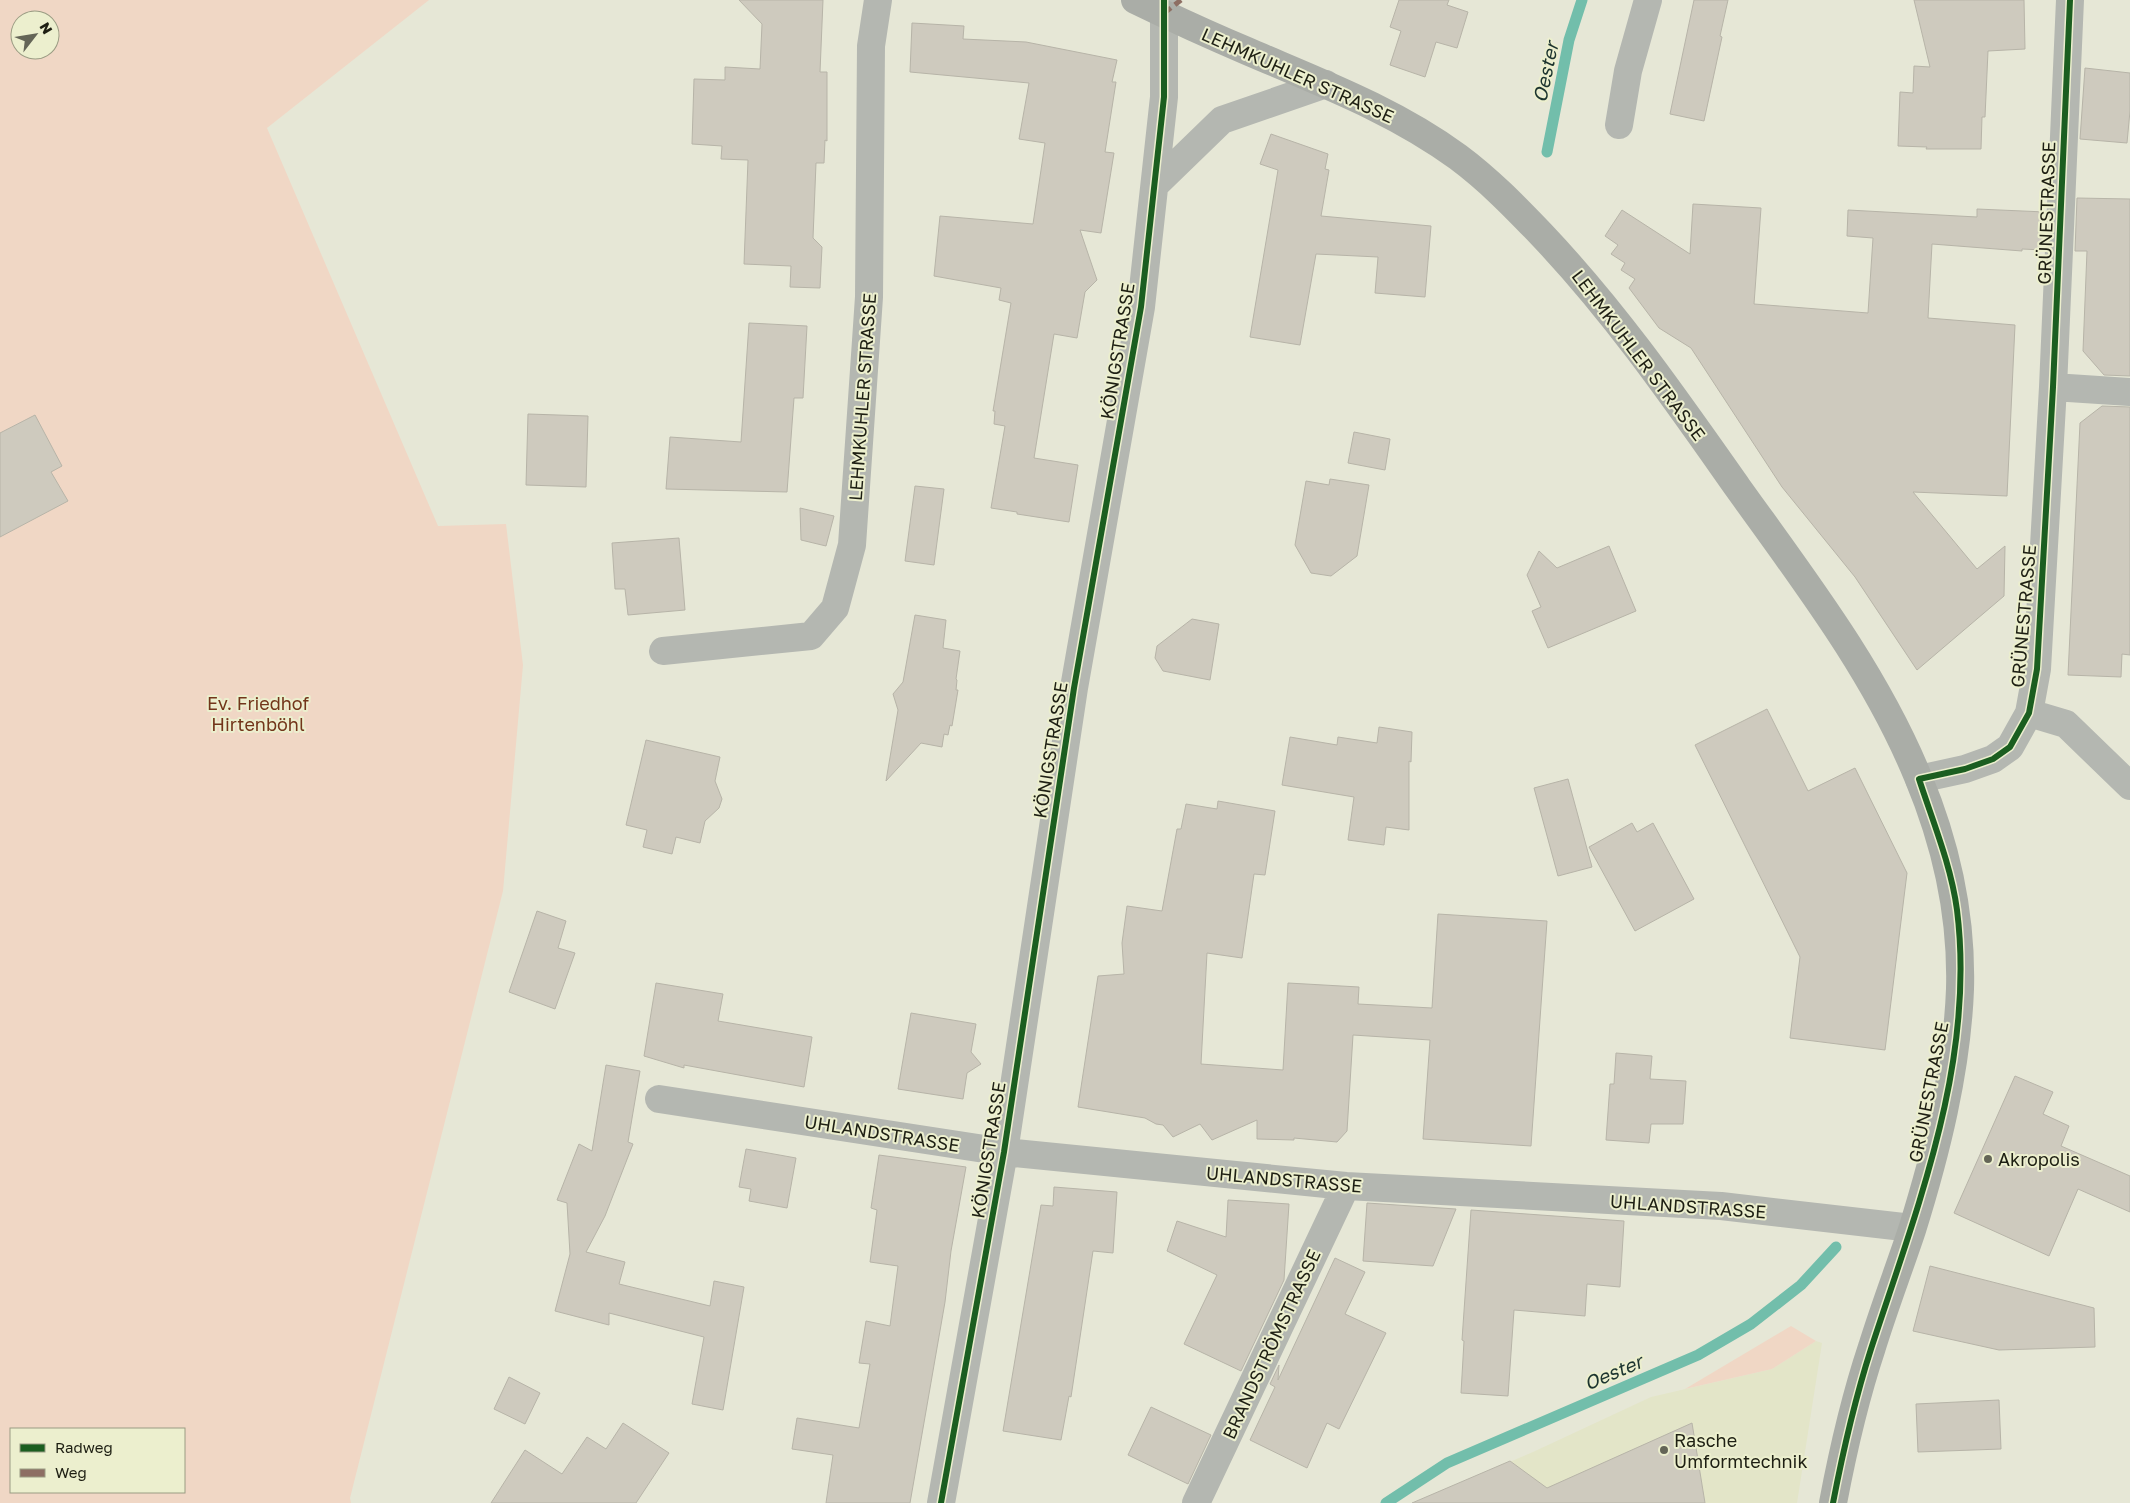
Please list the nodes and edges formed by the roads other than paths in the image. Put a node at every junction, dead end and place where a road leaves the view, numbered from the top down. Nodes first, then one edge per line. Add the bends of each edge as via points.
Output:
1 (878, 0) edge
2 (1135, 0) edge
3 (1648, 0) edge
4 (2070, 0) edge
5 (1163, 7) edge
6 (1326, 84) junction
7 (1619, 125) dead end
8 (1155, 184) junction
9 (2053, 387) junction
10 (2130, 392) edge
11 (663, 651) dead end
12 (2029, 713) junction
13 (1919, 779) junction
14 (2130, 786) edge
15 (659, 1099) dead end
16 (1004, 1152) junction
17 (1346, 1186) junction
18 (1912, 1228) junction
19 (941, 1503) edge
20 (1196, 1503) edge
21 (1833, 1503) edge

1 - 11 street, LEHMKUHLER STRASSE via 871,46 869,297 852,545 835,608 811,636
2 - 5 street, LEHMKUHLER STRASSE
3 - 7 street via 1628,71
4 - 9 street, GRÜNESTRASSE
5 - 6 street, LEHMKUHLER STRASSE
5 - 8 street, KÖNIGSTRASSE via 1164,97
6 - 8 street via 1222,120
6 - 13 street, LEHMKUHLER STRASSE via 1371,105 1455,155 1494,185 1582,278 1640,350 1810,589 1874,688
8 - 16 street, KÖNIGSTRASSE via 1141,307 1074,688
9 - 10 street
9 - 12 street, GRÜNESTRASSE via 2037,669
12 - 13 street, GRÜNESTRASSE via 2010,748 1993,759
12 - 14 street via 2066,724
13 - 18 street, GRÜNESTRASSE via 1944,854 1957,909 1960,987 1955,1045 1941,1120
15 - 16 street, UHLANDSTRASSE
16 - 17 street, UHLANDSTRASSE
16 - 19 street, KÖNIGSTRASSE
17 - 18 street, UHLANDSTRASSE via 1721,1206
17 - 20 street, BRANDSTRÖMSTRASSE
18 - 21 street, GRÜNESTRASSE via 1870,1351 1842,1454

